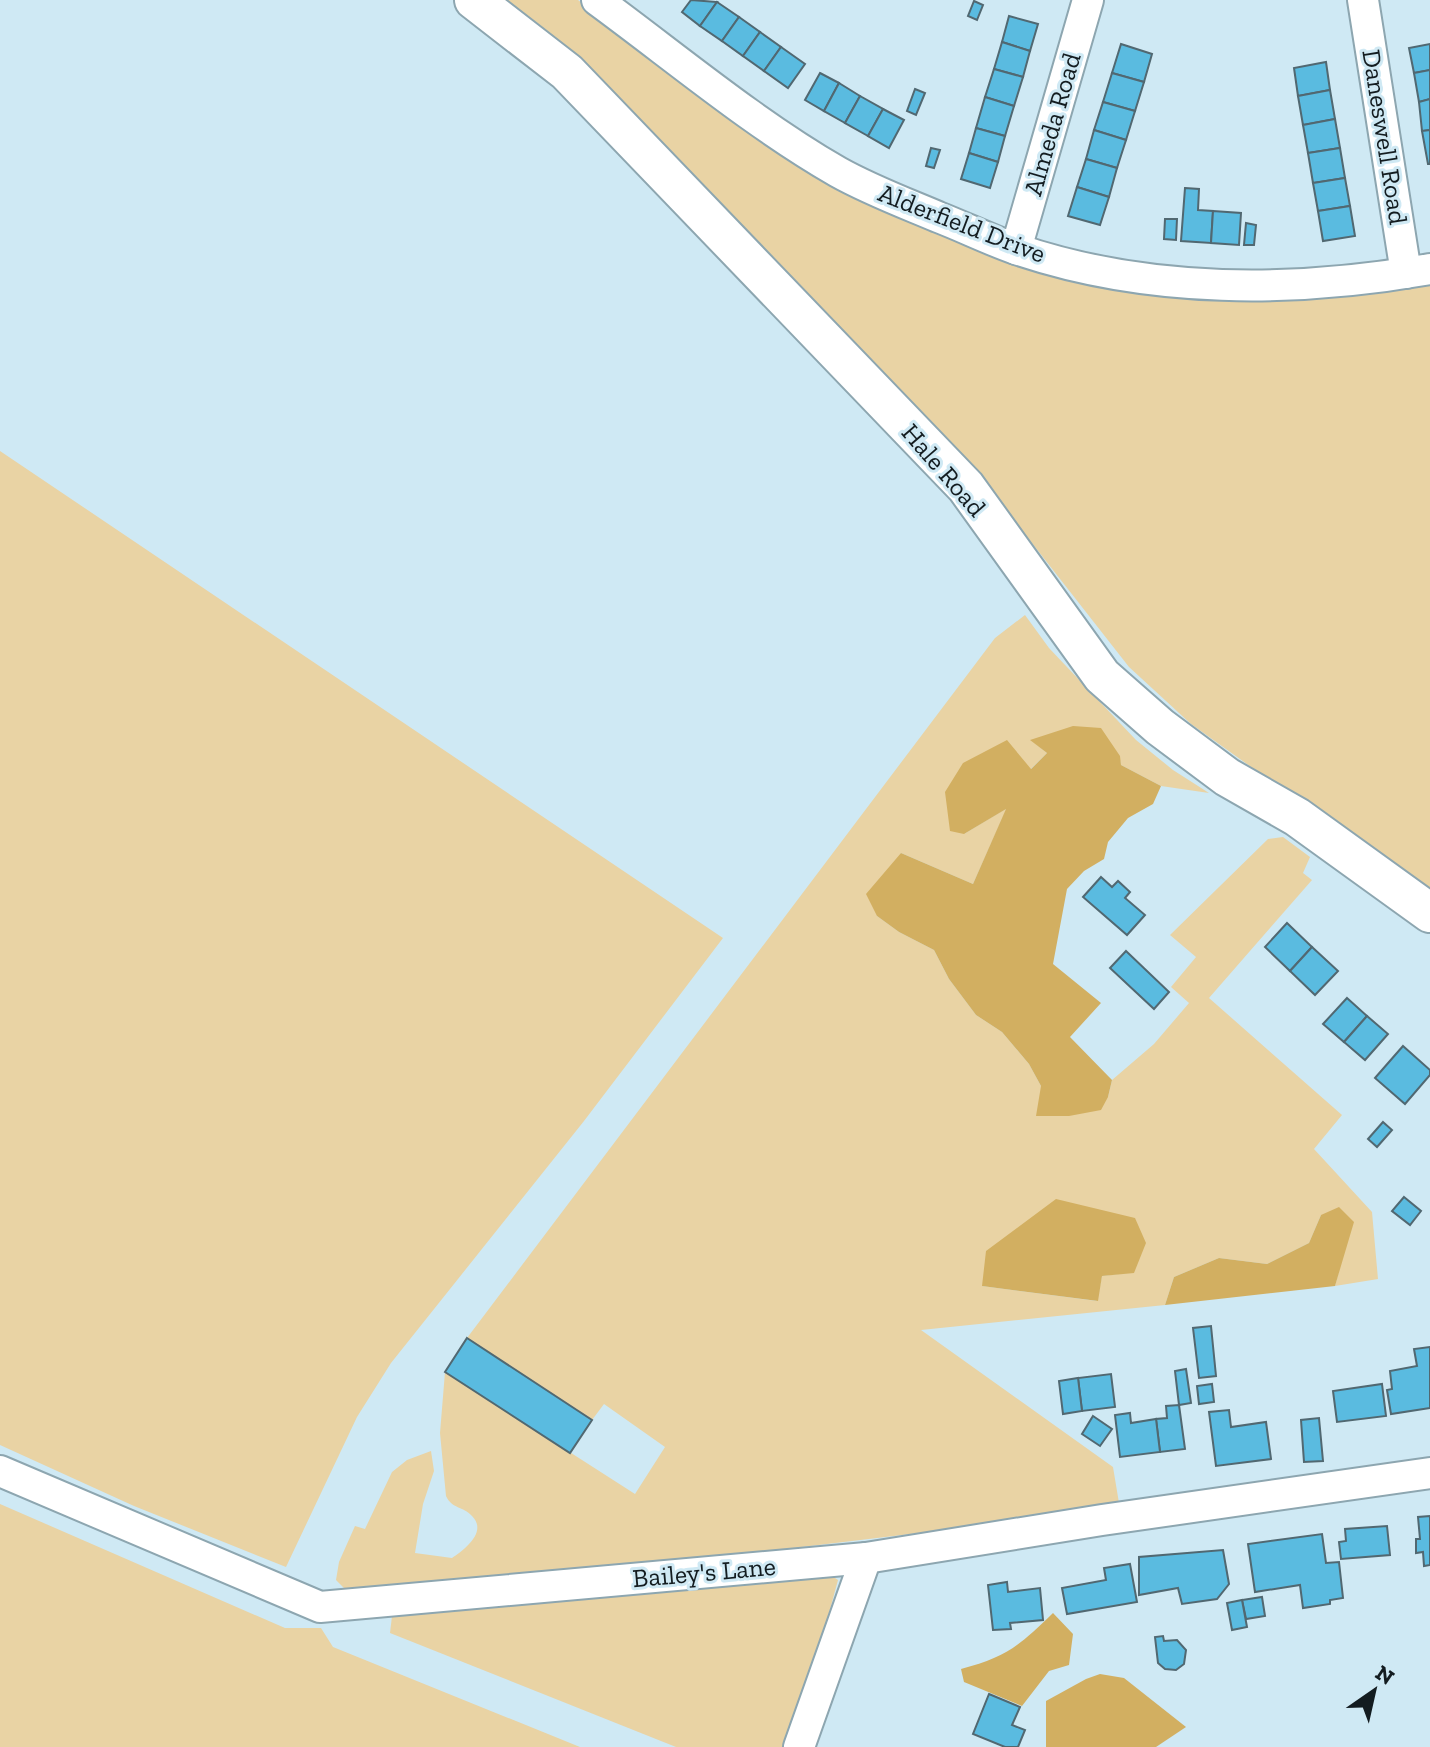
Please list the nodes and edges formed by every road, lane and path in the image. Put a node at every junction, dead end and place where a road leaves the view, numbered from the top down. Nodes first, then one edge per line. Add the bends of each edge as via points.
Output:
1 (474, 0) edge
2 (597, 0) edge
3 (1088, 0) edge
4 (1363, 0) edge
5 (1016, 249) junction
6 (1418, 271) edge
7 (1430, 913) edge
8 (0, 1471) edge
9 (1430, 1473) edge
10 (866, 1558) junction
11 (799, 1747) edge

1 - 7 street, Hale Road via 567,72 966,487 1102,676 1227,777 1297,817
2 - 5 street, Alderfield Drive via 840,173
3 - 5 street, Almeda Road
4 - 6 street, Daneswell Road
5 - 6 street, Alderfield Drive via 1124,275 1179,282 1296,285
8 - 10 street, Bailey's Lane via 320,1607
9 - 10 street, Bailey's Lane
10 - 11 street

